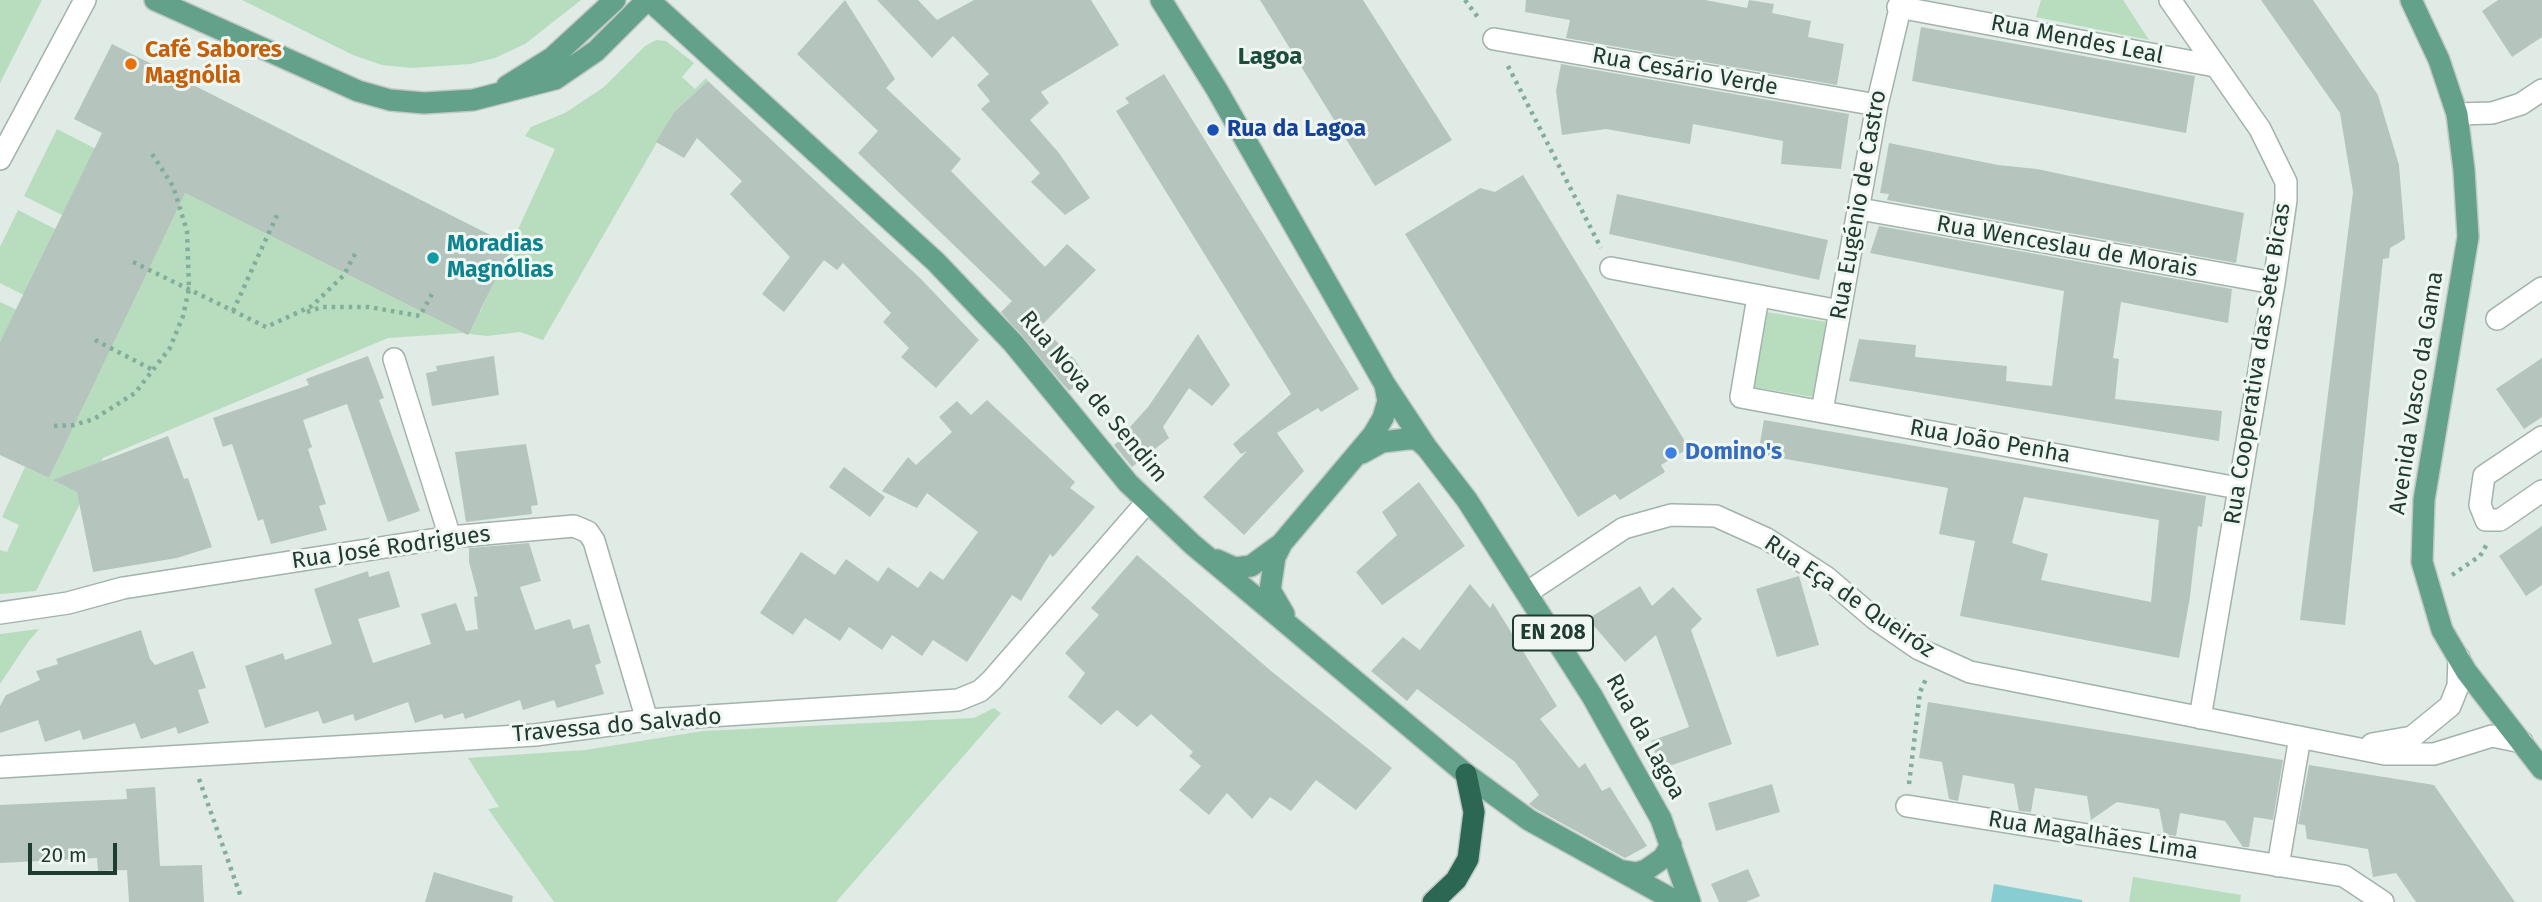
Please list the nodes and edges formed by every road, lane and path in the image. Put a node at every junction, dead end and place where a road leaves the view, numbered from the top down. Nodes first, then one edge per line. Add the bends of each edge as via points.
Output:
1 (85, 0) edge
2 (155, 0) edge
3 (615, 0) edge
4 (648, 0) edge
5 (1161, 0) edge
6 (1465, 0) edge
7 (2170, 0) edge
8 (2411, 0) edge
9 (1900, 3) edge
10 (1494, 39) junction
11 (2215, 66) junction
12 (2542, 90) edge
13 (472, 100) junction
14 (1877, 105) junction
15 (2457, 114) junction
16 (150, 150) dead end
17 (0, 159) edge
18 (1860, 209) junction
19 (278, 213) dead end
20 (356, 252) dead end
21 (133, 262) dead end
22 (1611, 268) joint
23 (2274, 283) junction
24 (2542, 288) edge
25 (190, 289) junction
26 (433, 292) dead end
27 (1758, 297) junction
28 (233, 311) junction
29 (1840, 311) junction
30 (299, 314) junction
31 (2497, 319) dead end
32 (95, 340) dead end
33 (394, 359) dead end
34 (155, 371) junction
35 (1384, 383) junction
36 (1822, 411) junction
37 (54, 426) dead end
38 (2542, 437) edge
39 (1427, 448) junction
40 (1354, 459) junction
41 (2238, 488) junction
42 (2542, 491) edge
43 (1147, 502) junction
44 (2500, 520) junction
45 (450, 537) junction
46 (1282, 543) junction
47 (1192, 544) junction
48 (1528, 592) junction
49 (2429, 592) junction
50 (0, 613) edge
51 (1315, 646) junction
52 (1935, 657) junction
53 (2459, 658) junction
54 (2200, 718) junction
55 (648, 720) junction
56 (2300, 737) junction
57 (2522, 742) junction
58 (2353, 747) junction
59 (191, 754) junction
60 (0, 767) edge
61 (2542, 769) edge
62 (1466, 774) junction
63 (1907, 806) joint
64 (1671, 845) junction
65 (2278, 866) junction
66 (1623, 871) junction
67 (241, 897) dead end
68 (1433, 902) edge
69 (1677, 902) edge
70 (1690, 902) edge
71 (2383, 902) edge

1 - 17 street
2 - 13 main road via 373,96 424,103
3 - 13 main road via 552,58 513,83
4 - 13 main road via 565,74 535,87
4 - 43 main road, Rua Nova de Sendim via 936,262 1013,343 1095,446
5 - 35 main road, Rua da Lagoa / EN 208
6 - 10 path
7 - 11 street, Rua Cooperativa das Sete Bicas
8 - 15 main road, Avenida Vasco da Gama via 2439,60
9 - 11 street, Rua Mendes Leal
9 - 14 street, Rua Eugénio de Castro
10 - 14 street, Rua Cesário Verde
10 - 22 path
11 - 23 street, Rua Cooperativa das Sete Bicas via 2260,129 2286,182
12 - 15 street via 2521,104 2492,113
14 - 18 street, Rua Eugénio de Castro
15 - 49 main road, Avenida Vasco da Gama via 2468,237 2424,500 2422,562
16 - 25 path via 173,186 187,231
18 - 23 street, Rua Wenceslau de Morais
18 - 29 street, Rua Eugénio de Castro
19 - 28 path
20 - 30 path via 335,286
21 - 25 path
22 - 27 street
23 - 41 street, Rua Cooperativa das Sete Bicas
24 - 31 street
25 - 28 path
25 - 34 path via 170,348
26 - 30 path via 420,316 350,307 322,307
27 - 29 street
27 - 36 street, Rua João Penha via 1741,397
28 - 30 path via 266,327
29 - 36 street, Rua Eugénio de Castro
32 - 34 path
33 - 45 street
34 - 37 path via 115,407 74,425
35 - 39 main road, Rua da Lagoa / EN 208
35 - 40 main road via 1388,401 1383,418
36 - 41 street, Rua João Penha
38 - 44 street via 2484,476 2480,505 2486,520
39 - 40 main road via 1417,439 1395,440 1382,442
39 - 48 main road, Rua da Lagoa / EN 208 via 1468,500
40 - 46 main road
41 - 54 street, Rua Cooperativa das Sete Bicas
42 - 44 street
43 - 47 main road, Rua Nova de Sendim
43 - 55 street, Travessa do Salvado via 1000,671 970,697
44 - 49 path via 2480,556
45 - 50 street, Rua José Rodrigues via 123,588 68,603
45 - 55 street, Rua José Rodrigues via 568,526 588,532
46 - 47 main road via 1243,568 1226,566
46 - 51 main road via 1271,568 1270,590 1287,618
47 - 51 main road, Rua Nova de Sendim
48 - 52 street, Rua Eça de Queiróz via 1624,528 1671,514 1716,516 1826,576 1874,618
48 - 64 main road, Rua da Lagoa / EN 208 via 1644,785
49 - 53 main road, Avenida Vasco da Gama via 2442,630
51 - 62 main road, Rua Nova de Sendim
52 - 54 street, Rua Eça de Queiróz via 1970,672
52 - 63 path via 1920,692
53 - 57 main road, Avenida Vasco da Gama
53 - 58 street, Rua Eça de Queiróz via 2458,686 2450,706 2434,721 2412,737
54 - 56 street, Rua Eça de Queiróz
55 - 59 street, Travessa do Salvado via 535,735
56 - 58 street, Rua Eça de Queiróz
56 - 65 street
57 - 58 street, Rua Eça de Queiróz via 2492,736 2434,754 2410,755
57 - 61 main road, Avenida Vasco da Gama
59 - 60 street, Travessa do Salvado
59 - 67 path
62 - 66 main road, Rua Nova de Sendim via 1529,820
62 - 68 highway via 1474,820 1468,859 1456,880
63 - 65 street, Rua Magalhães Lima
64 - 66 main road via 1663,858 1646,870
64 - 70 main road, Rua da Lagoa / EN 208
65 - 71 street, Rua Magalhães Lima via 2344,876
66 - 69 main road, Rua Nova de Sendim

